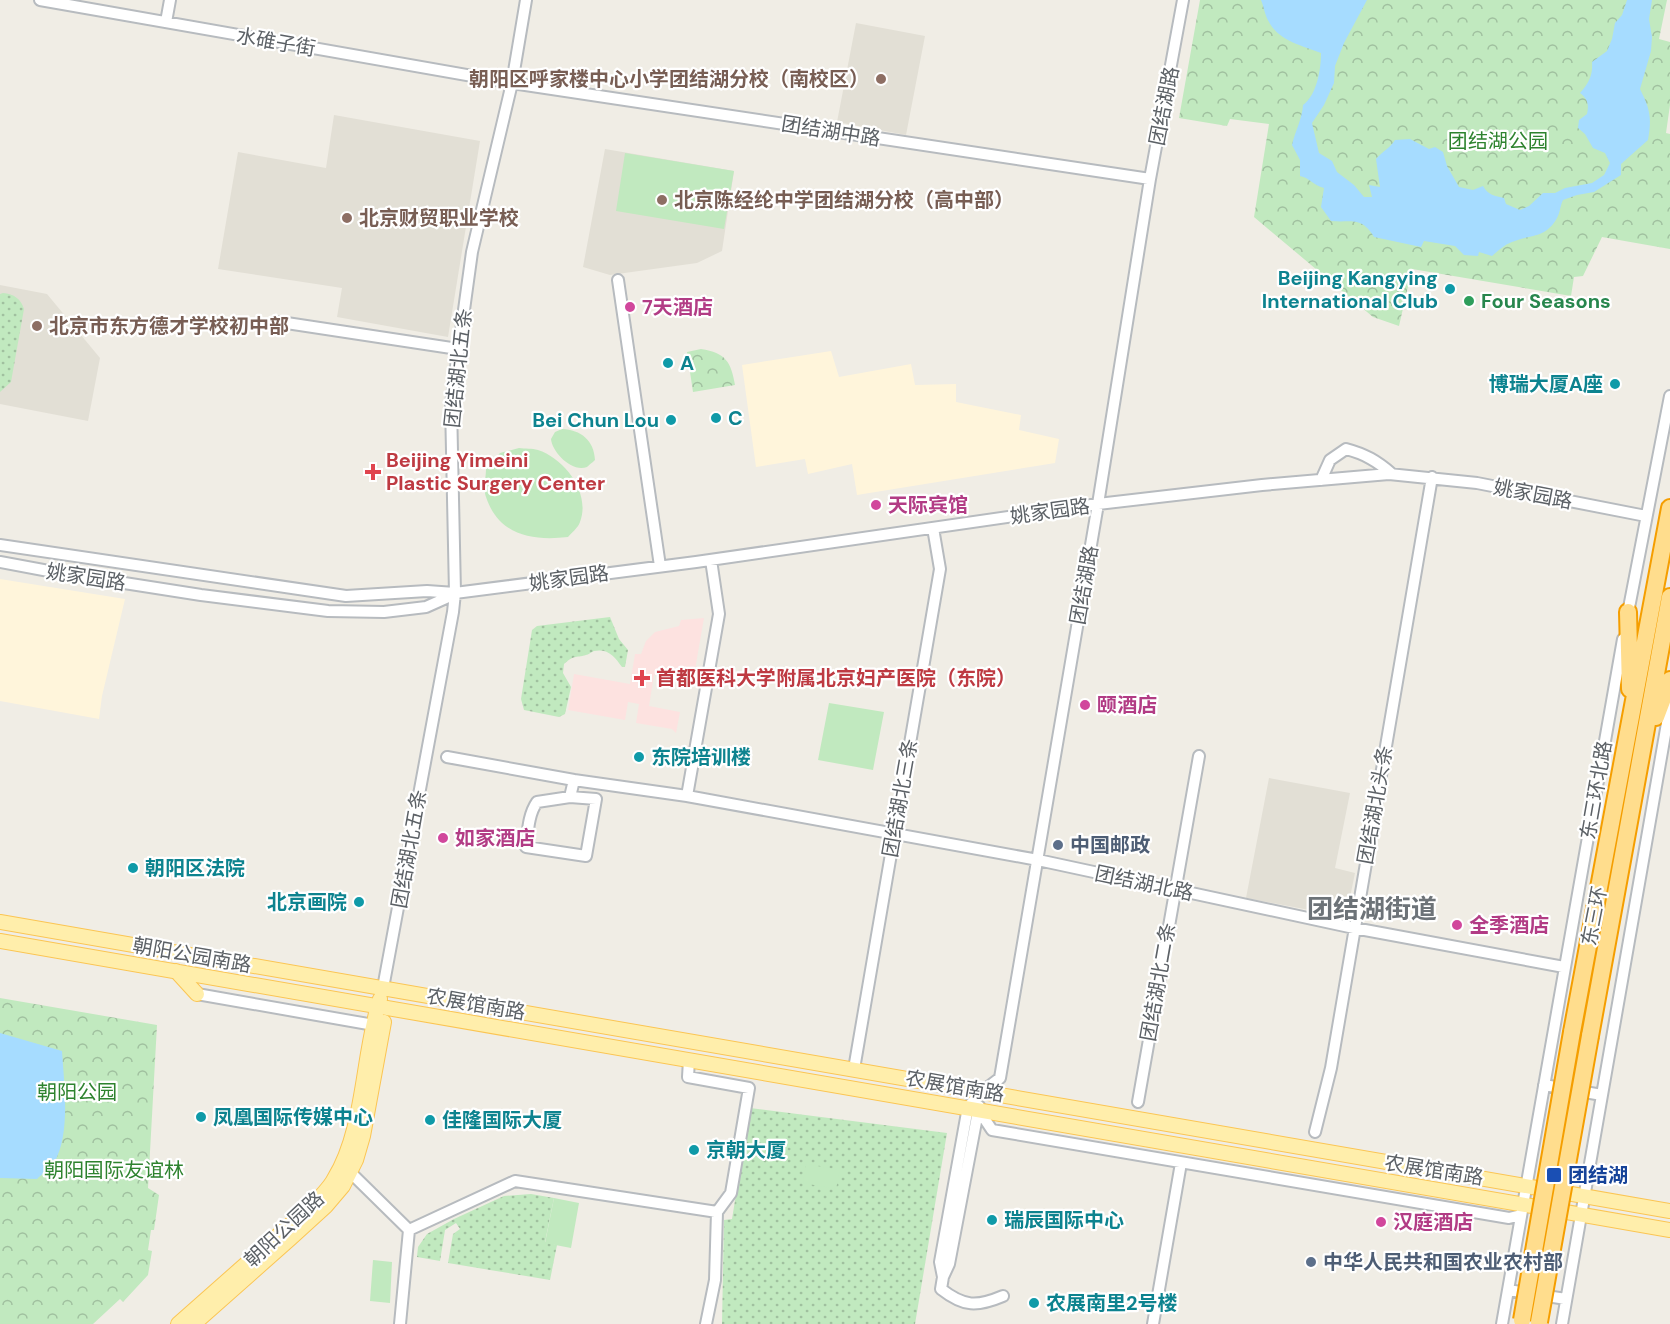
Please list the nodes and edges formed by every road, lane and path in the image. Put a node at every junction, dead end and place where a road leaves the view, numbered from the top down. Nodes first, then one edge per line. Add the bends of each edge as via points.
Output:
1 (40, 0) edge
2 (170, 0) edge
3 (526, 0) edge
4 (1183, 0) edge
5 (166, 22) junction
6 (512, 83) junction
7 (1150, 179) junction
8 (618, 280) dead end
9 (280, 322) dead end
10 (458, 349) junction
11 (1670, 396) edge
12 (1392, 474) junction
13 (1432, 477) junction
14 (1321, 480) junction
15 (1098, 504) junction
16 (1670, 508) edge
17 (1646, 516) junction
18 (933, 528) junction
19 (0, 545) edge
20 (711, 560) junction
21 (0, 561) edge
22 (660, 566) junction
23 (455, 594) junction
24 (1670, 597) edge
25 (1628, 612) junction
26 (1670, 680) edge
27 (1670, 706) edge
28 (1631, 723) junction
29 (1199, 756) dead end
30 (447, 757) dead end
31 (1641, 757) junction
32 (573, 780) junction
33 (687, 796) junction
34 (570, 797) junction
35 (893, 833) junction
36 (1038, 860) junction
37 (1174, 889) junction
38 (0, 922) edge
39 (1354, 928) junction
40 (0, 941) edge
41 (1564, 967) junction
42 (176, 971) junction
43 (383, 988) junction
44 (197, 994) joint
45 (382, 1007) junction
46 (374, 1025) junction
47 (689, 1060) junction
48 (854, 1069) junction
49 (1544, 1085) junction
50 (983, 1091) junction
51 (1602, 1095) junction
52 (1138, 1102) dead end
53 (973, 1108) junction
54 (1315, 1132) dead end
55 (1181, 1163) junction
56 (350, 1172) junction
57 (1527, 1185) junction
58 (1586, 1196) junction
59 (1522, 1210) junction
60 (1670, 1211) edge
61 (717, 1212) junction
62 (1582, 1215) junction
63 (409, 1230) junction
64 (1670, 1230) edge
65 (1508, 1290) junction
66 (1002, 1296) dead end
67 (1566, 1299) junction
68 (1522, 1322) edge
69 (1539, 1323) edge
70 (178, 1324) edge
71 (194, 1324) edge
72 (400, 1324) edge
73 (706, 1324) edge
74 (1153, 1324) edge
75 (1502, 1324) edge
76 (1562, 1324) edge

1 - 5 street, 水碓子街
2 - 5 street
3 - 6 street, 团结湖北五条
4 - 7 street, 团结湖路
5 - 6 street, 水碓子街
6 - 7 street, 团结湖中路
6 - 10 street, 团结湖北五条 via 472,252
7 - 15 street, 团结湖路
8 - 22 street
9 - 10 street
10 - 23 street, 团结湖北五条 via 451,404
11 - 17 street, 东三环北路
12 - 13 street, 姚家园路
12 - 14 street, 姚家园路
12 - 14 street via 1378,461 1346,449 1330,460
13 - 17 street, 姚家园路
13 - 39 street, 团结湖北头条
14 - 15 street, 姚家园路
15 - 18 street, 姚家园路
15 - 36 street, 团结湖路
16 - 28 highway, 东三环
17 - 25 street, 东三环北路
18 - 20 street, 姚家园路
18 - 35 street, 团结湖北三条 via 940,569
19 - 23 street, 姚家园路 via 346,596 427,591
20 - 22 street, 姚家园路
20 - 33 street via 719,614
21 - 23 street, 姚家园路 via 201,595 328,611 384,612 426,607
22 - 23 street, 姚家园路
23 - 43 street, 团结湖北五条
24 - 31 highway, 东三环
25 - 28 highway
25 - 41 street, 东三环北路
26 - 31 highway
27 - 51 street
28 - 68 highway, 东三环, bridge
29 - 37 street, 团结湖北二条
30 - 32 street, 团结湖北路
31 - 69 highway, 东三环, bridge
32 - 33 street, 团结湖北路
32 - 34 street
33 - 35 street, 团结湖北路
34 - 34 street via 537,802 526,846 586,856 596,799
35 - 36 street, 团结湖北路
35 - 48 street, 团结湖北三条
36 - 37 street, 团结湖北路
36 - 50 street, 团结湖路 via 1000,1078
37 - 39 street, 团结湖北路
37 - 52 street, 团结湖北二条
38 - 43 main road, 朝阳公园南路
39 - 41 street, 团结湖北路
39 - 54 street, 团结湖北头条 via 1331,1068
40 - 42 main road, 朝阳公园南路
41 - 49 street, 东三环北路
42 - 44 main road
42 - 45 main road, 朝阳公园南路
43 - 45 main road
43 - 48 main road, 农展馆南路
44 - 46 street
45 - 46 main road, 朝阳公园路
45 - 47 main road, 农展馆南路
45 - 56 main road, 朝阳公园路 via 363,1136
46 - 70 main road, 朝阳公园路 via 353,1133 334,1180 316,1201
47 - 53 main road, 农展馆南路
47 - 61 street via 688,1077 749,1088 731,1193
48 - 50 main road, 农展馆南路
49 - 51 street
49 - 57 street, 东三环北路
50 - 53 street, 团结湖路
50 - 57 main road, 农展馆南路
51 - 58 street
53 - 55 street, 农展馆南路 via 992,1130
53 - 59 main road, 农展馆南路
53 - 66 street via 940,1262 941,1289 962,1302 982,1305
55 - 59 street, 农展馆南路 via 1509,1218
55 - 74 street
56 - 63 street
56 - 71 main road, 朝阳公园路 via 326,1206
57 - 58 main road, 农展馆南路
57 - 59 street, 东三环北路
58 - 60 main road, 农展馆南路
58 - 62 street
59 - 62 main road
59 - 65 street
61 - 63 street via 515,1181
61 - 73 street via 715,1280
62 - 64 main road
62 - 67 street
63 - 72 street
65 - 67 street
65 - 75 street
67 - 76 street

